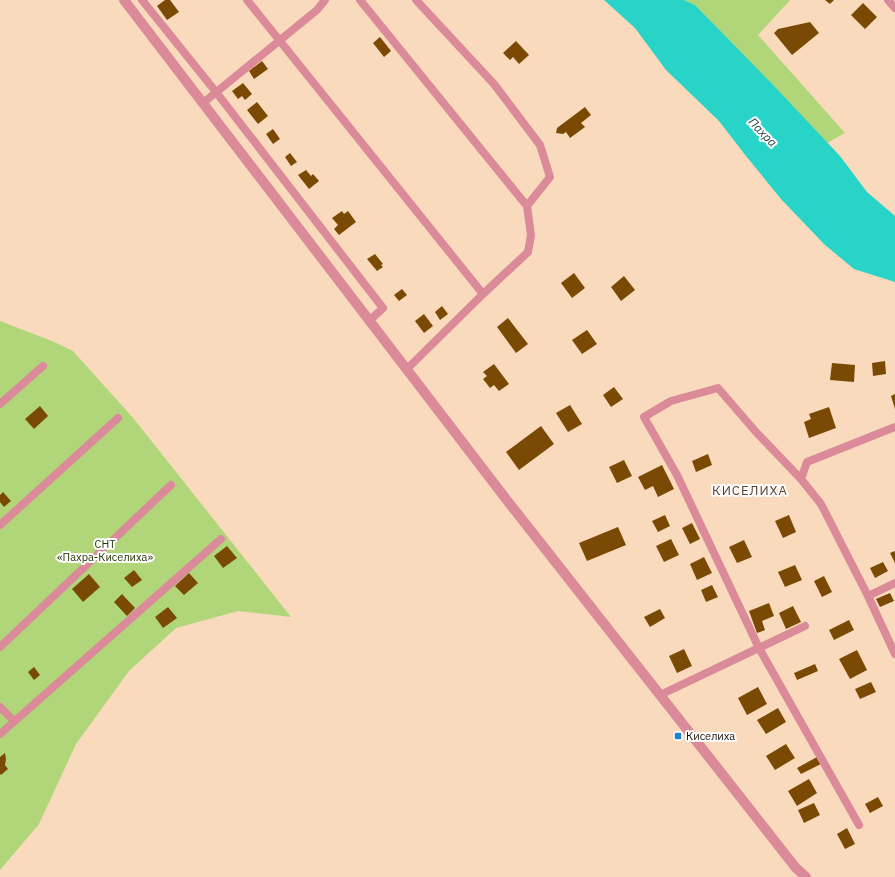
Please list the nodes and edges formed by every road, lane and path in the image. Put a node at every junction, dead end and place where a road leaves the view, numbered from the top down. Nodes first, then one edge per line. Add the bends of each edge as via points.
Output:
1 (124, 0) edge
2 (142, 0) edge
3 (247, 0) edge
4 (326, 0) edge
5 (360, 0) edge
6 (416, 0) edge
7 (888, 0) edge
8 (895, 8) edge
9 (279, 40) junction
10 (216, 92) junction
11 (202, 103) junction
12 (527, 206) junction
13 (483, 294) junction
14 (369, 321) junction
15 (43, 366) dead end
16 (406, 370) junction
17 (0, 404) edge
18 (118, 418) dead end
19 (895, 427) edge
20 (801, 479) junction
21 (171, 485) dead end
22 (0, 525) edge
23 (221, 539) dead end
24 (895, 582) edge
25 (868, 596) junction
26 (805, 626) dead end
27 (0, 647) edge
28 (758, 648) junction
29 (895, 654) edge
30 (660, 695) junction
31 (0, 707) edge
32 (14, 721) junction
33 (0, 734) edge
34 (859, 825) dead end
35 (806, 877) edge

1 - 11 street
2 - 10 street
3 - 9 street
4 - 9 street
5 - 12 street
6 - 12 street via 494,84 540,145 550,177
7 - 8 street
9 - 10 street
9 - 13 street
10 - 11 street
10 - 14 street via 383,308
11 - 14 street
12 - 13 street via 531,235 528,252
13 - 16 street
14 - 16 street
15 - 17 street
16 - 30 street
18 - 22 street
19 - 20 street via 807,462
20 - 25 street via 821,504
20 - 28 street via 718,388 671,401 644,417 677,475
21 - 27 street
23 - 32 street
24 - 25 street
25 - 29 street
26 - 28 street
28 - 30 street
28 - 34 street
30 - 35 street via 796,868
31 - 32 street
32 - 33 street

